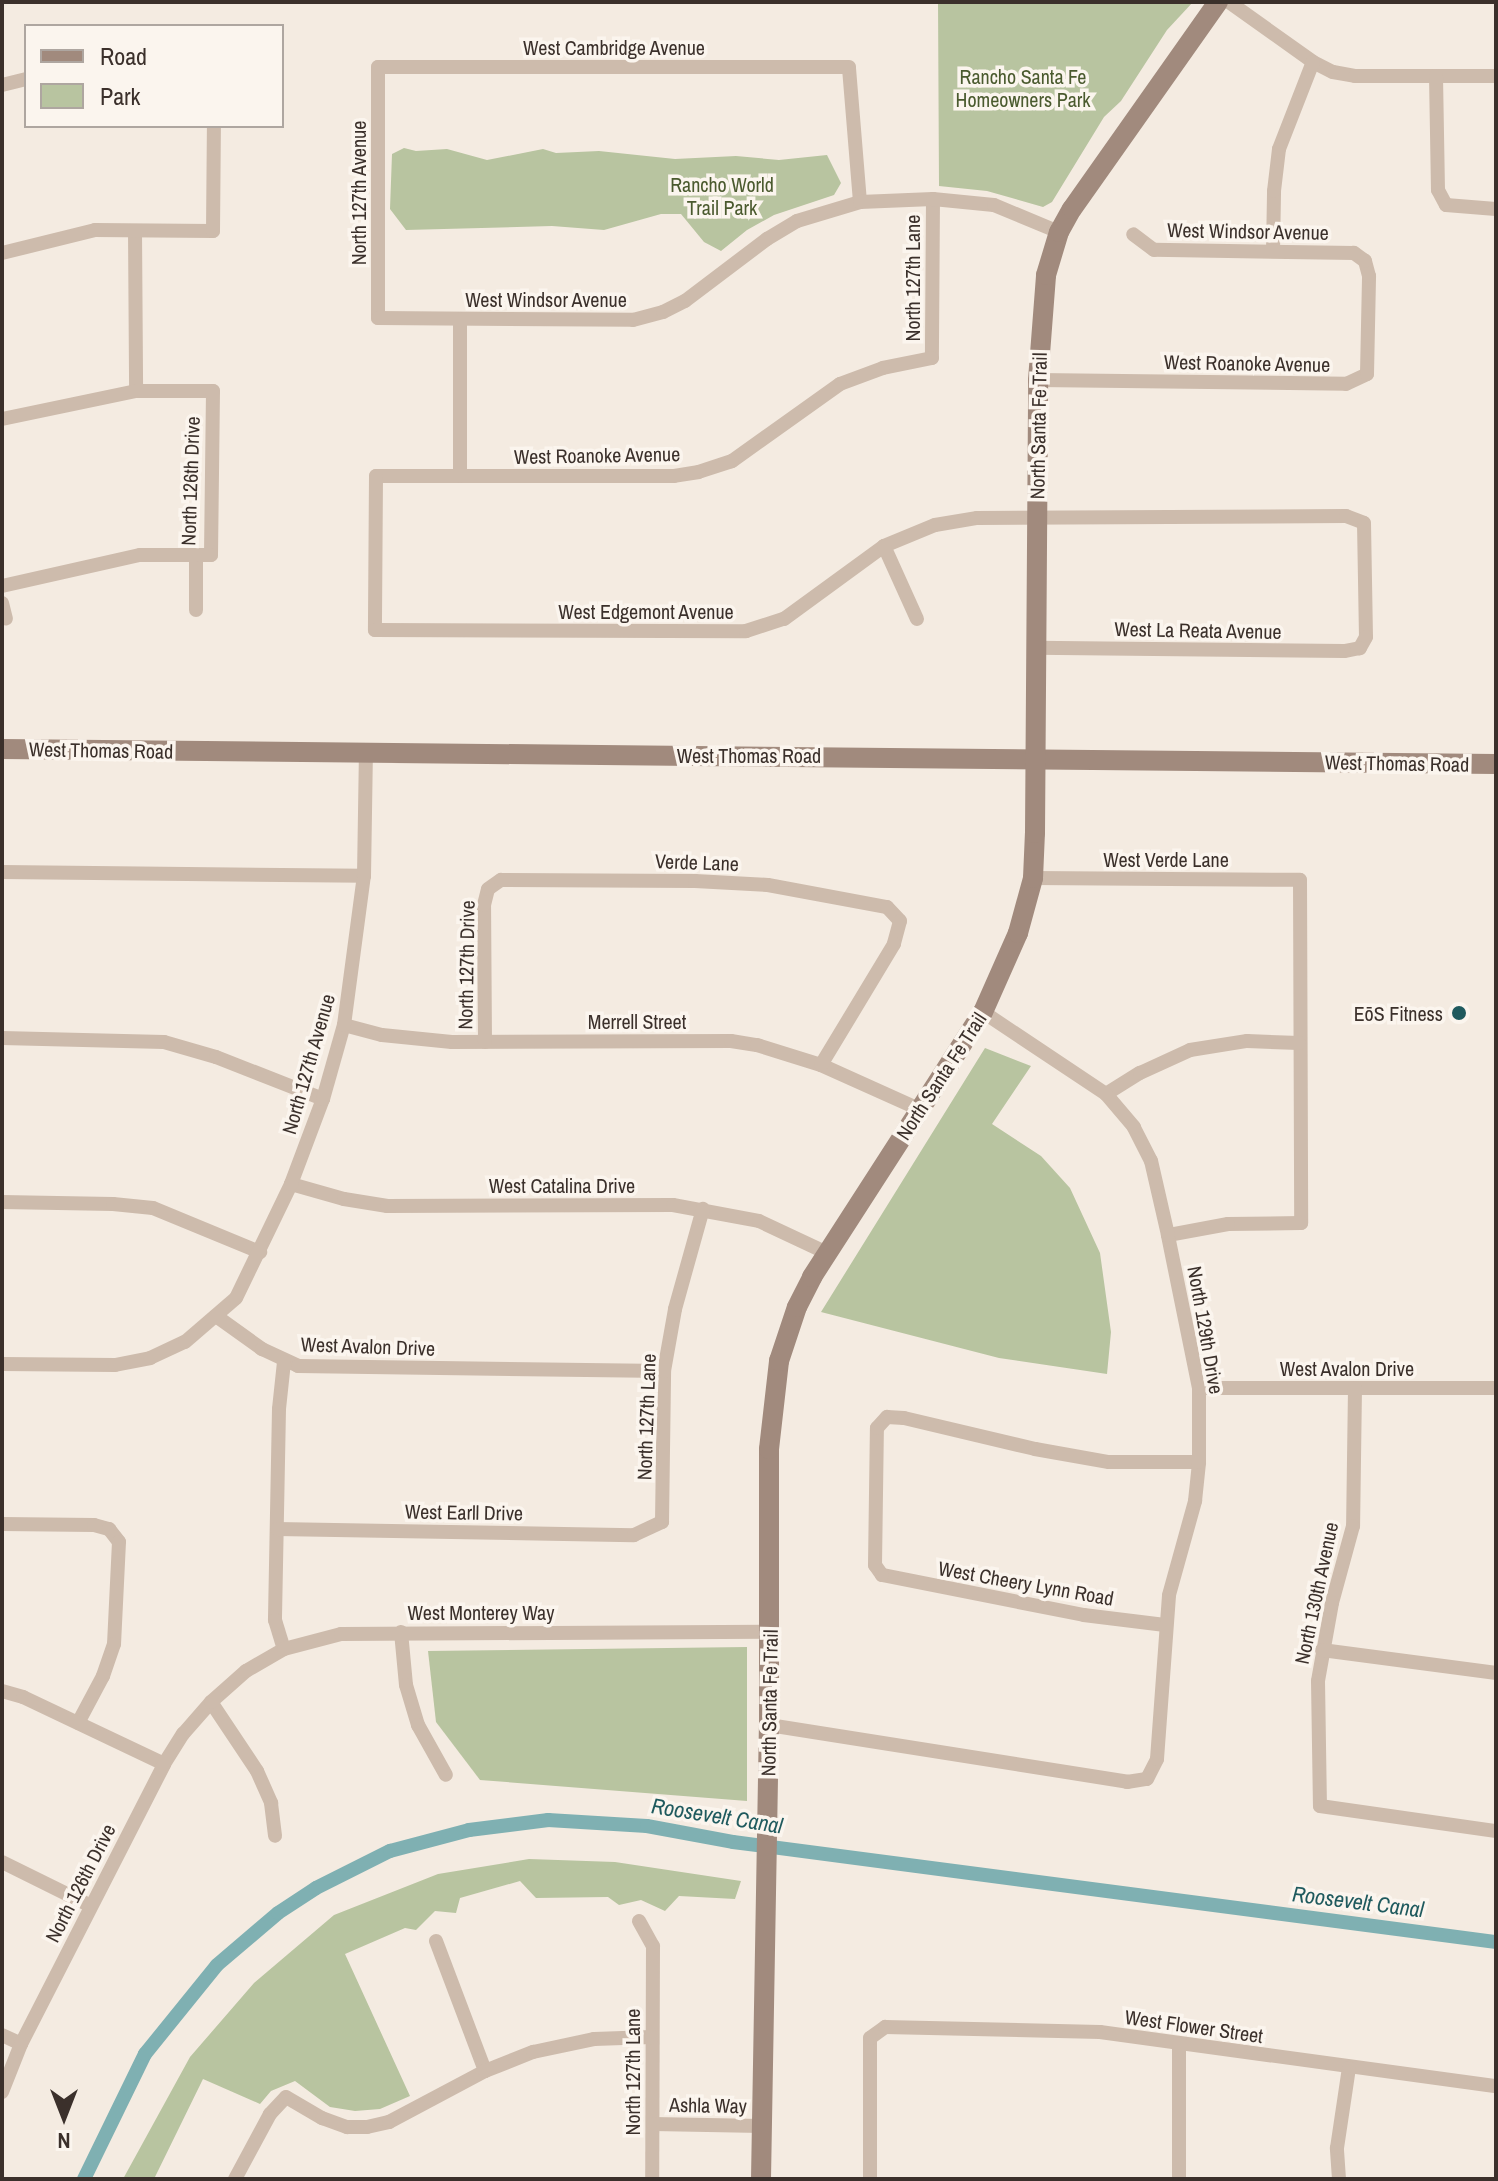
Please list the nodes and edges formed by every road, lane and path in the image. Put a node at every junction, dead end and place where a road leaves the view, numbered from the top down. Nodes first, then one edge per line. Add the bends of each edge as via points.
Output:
1 (1218, 2) edge
2 (1229, 2) edge
3 (1313, 62) junction
4 (378, 67) joint
5 (1436, 76) junction
6 (1496, 76) edge
7 (24, 79) edge
8 (2, 82) edge
9 (214, 128) edge
10 (933, 199) junction
11 (860, 202) junction
12 (1496, 209) edge
13 (135, 231) junction
14 (1059, 232) junction
15 (1133, 234) dead end
16 (1273, 251) junction
17 (2, 253) edge
18 (378, 318) joint
19 (460, 319) junction
20 (932, 358) joint
21 (1038, 380) junction
22 (1358, 381) joint
23 (136, 391) junction
24 (2, 419) edge
25 (460, 476) junction
26 (1037, 515) junction
27 (884, 546) junction
28 (196, 555) junction
29 (2, 586) edge
30 (2, 603) edge
31 (196, 610) dead end
32 (6, 619) dead end
33 (917, 619) dead end
34 (375, 630) joint
35 (1035, 648) junction
36 (1360, 648) joint
37 (2, 749) edge
38 (366, 753) junction
39 (1035, 758) junction
40 (1496, 764) edge
41 (2, 872) edge
42 (364, 876) junction
43 (1033, 878) junction
44 (488, 889) joint
45 (983, 1012) junction
46 (344, 1025) junction
47 (2, 1038) edge
48 (485, 1042) junction
49 (1299, 1043) junction
50 (821, 1065) junction
51 (1106, 1094) junction
52 (323, 1099) junction
53 (919, 1109) junction
54 (291, 1184) junction
55 (2, 1202) edge
56 (703, 1209) junction
57 (1168, 1235) junction
58 (260, 1252) junction
59 (827, 1253) junction
60 (216, 1316) junction
61 (284, 1362) junction
62 (2, 1364) edge
63 (664, 1371) junction
64 (1199, 1388) junction
65 (1355, 1388) junction
66 (1496, 1388) edge
67 (1199, 1462) junction
68 (2, 1524) edge
69 (277, 1529) junction
70 (650, 1529) joint
71 (1165, 1625) junction
72 (401, 1632) junction
73 (770, 1632) junction
74 (284, 1649) junction
75 (1322, 1650) junction
76 (1496, 1673) edge
77 (2, 1691) edge
78 (211, 1702) junction
79 (78, 1723) junction
80 (769, 1725) junction
81 (164, 1764) junction
82 (446, 1775) dead end
83 (1496, 1831) edge
84 (275, 1836) dead end
85 (2, 1862) edge
86 (91, 1906) junction
87 (639, 1921) dead end
88 (436, 1941) dead end
89 (2, 2035) edge
90 (652, 2037) junction
91 (21, 2044) junction
92 (1179, 2044) junction
93 (1349, 2068) junction
94 (485, 2071) junction
95 (1496, 2086) edge
96 (2, 2092) edge
97 (653, 2124) junction
98 (762, 2126) junction
99 (235, 2179) edge
100 (652, 2179) edge
101 (761, 2179) edge
102 (870, 2179) edge
103 (1179, 2179) edge
104 (1339, 2179) edge

1 - 14 street, North Santa Fe Trail via 1128,125
2 - 3 street
3 - 5 street via 1355,76
3 - 16 street via 1279,149
4 - 11 street, West Cambridge Avenue via 849,67
4 - 18 street, North 127th Avenue
5 - 6 street
5 - 12 street via 1438,190 1446,205
7 - 8 street
9 - 13 street via 213,231
10 - 11 street, West Windsor Avenue
10 - 14 street, West Windsor Avenue via 994,205
10 - 20 street, North 127th Lane
11 - 19 street, West Windsor Avenue via 797,221 663,312 633,320
13 - 17 street via 95,230
13 - 23 street
14 - 21 street, North Santa Fe Trail via 1042,293
15 - 16 street, West Windsor Avenue via 1154,250
16 - 22 street, West Windsor Avenue via 1354,253 1365,261 1367,374
18 - 19 street, West Windsor Avenue
19 - 25 street
20 - 25 street, West Roanoke Avenue via 840,384 732,461 699,472
21 - 22 street, West Roanoke Avenue
21 - 26 street, North Santa Fe Trail
23 - 24 street
23 - 28 street, North 126th Drive via 213,391 211,555
25 - 34 street, West Roanoke Avenue via 376,476
26 - 27 street, West Edgemont Avenue via 935,525
26 - 35 street, North Santa Fe Trail
26 - 36 street, West Edgemont Avenue via 1346,516 1364,523 1366,637
27 - 33 street
27 - 34 street, West Edgemont Avenue via 784,619 746,631
28 - 29 street via 140,555
28 - 31 street, North 126th Drive
30 - 32 street
35 - 36 street, West La Reata Avenue
35 - 39 street, North Santa Fe Trail
37 - 38 street, West Thomas Road
38 - 39 street, West Thomas Road
38 - 42 street, North 127th Avenue
39 - 40 street, West Thomas Road
39 - 43 street, North Santa Fe Trail
41 - 42 street
42 - 46 street, North 127th Avenue
43 - 45 street, North Santa Fe Trail via 1009,957
43 - 49 street, West Verde Lane via 1300,880
44 - 48 street, North 127th Drive
44 - 50 street, Verde Lane via 501,880 695,881 768,885 887,907 900,921 894,944
45 - 51 street, North 129th Drive
45 - 53 street, North Santa Fe Trail
46 - 48 street, Merrell Street via 414,1040
46 - 52 street, North 127th Avenue
47 - 52 street via 164,1042
48 - 50 street, Merrell Street via 731,1041
49 - 51 street via 1247,1041 1190,1050
49 - 57 street via 1301,1223 1228,1224
50 - 53 street, Merrell Street
51 - 57 street, North 129th Drive via 1134,1127 1151,1161
52 - 54 street, North 127th Avenue
53 - 59 street, North Santa Fe Trail
54 - 56 street, West Catalina Drive via 387,1206
54 - 58 street, North 127th Avenue
55 - 58 street via 153,1208
56 - 59 street, West Catalina Drive via 759,1221
56 - 63 street, North 127th Lane
57 - 64 street, North 129th Drive
58 - 60 street, North 127th Avenue via 236,1298
59 - 73 street, North Santa Fe Trail via 787,1333 773,1390
60 - 61 street, West Avalon Drive
60 - 62 street via 185,1342 150,1358 115,1365
61 - 63 street, West Avalon Drive
61 - 69 street
63 - 70 street, North 127th Lane via 662,1522
64 - 65 street, West Avalon Drive
64 - 67 street, North 129th Drive
65 - 66 street, West Avalon Drive
65 - 75 street, North 130th Avenue via 1353,1526
67 - 71 street, North 129th Drive via 1195,1501
67 - 71 street, West Cheery Lynn Road via 1109,1462 887,1417 877,1428 875,1565 882,1575 1084,1615
68 - 79 street via 94,1525 109,1529 119,1542 114,1644
69 - 70 street, West Earll Drive via 634,1535
69 - 74 street via 275,1620
71 - 80 street, North 129th Drive via 1157,1759 1147,1779 1127,1782
72 - 73 street, West Monterey Way
72 - 74 street, West Monterey Way via 341,1634
72 - 82 street via 406,1685 418,1725
73 - 80 street, North Santa Fe Trail
74 - 78 street, West Monterey Way via 246,1671
75 - 76 street
75 - 83 street, North 130th Avenue via 1320,1806
77 - 79 street
78 - 81 street, North 126th Drive
78 - 84 street via 257,1771 271,1803
79 - 81 street
80 - 98 street, North Santa Fe Trail
81 - 86 street, North 126th Drive
85 - 86 street
86 - 91 street, North 126th Drive
87 - 90 street, North 127th Lane via 653,1946
88 - 94 street
89 - 91 street
90 - 94 street via 594,2039 533,2052
90 - 97 street, North 127th Lane
91 - 96 street, North 126th Drive
92 - 93 street, West Flower Street
92 - 102 street, West Flower Street via 1100,2032 885,2027 870,2038
92 - 103 street
93 - 95 street, West Flower Street
93 - 104 street via 1337,2148
94 - 99 street via 389,2122 367,2127 322,2118 286,2097 270,2114
97 - 98 street, Ashla Way
97 - 100 street, North 127th Lane
98 - 101 street, North Santa Fe Trail

